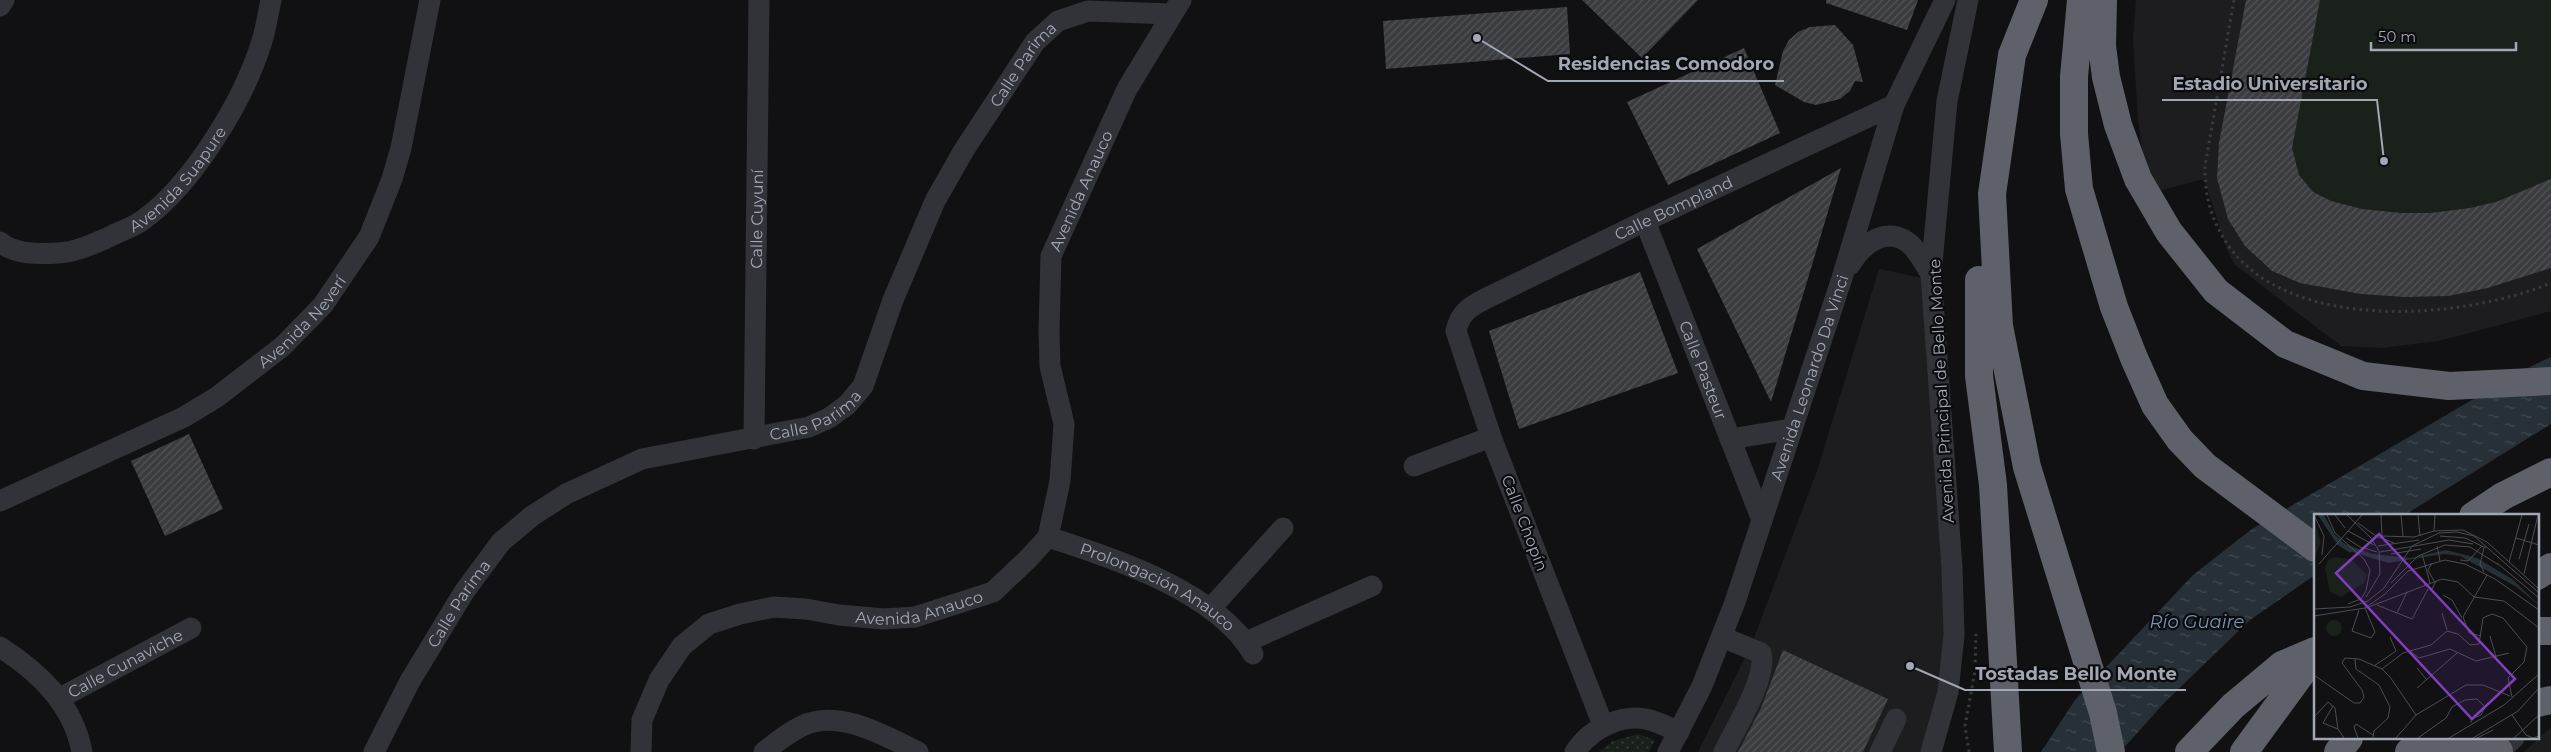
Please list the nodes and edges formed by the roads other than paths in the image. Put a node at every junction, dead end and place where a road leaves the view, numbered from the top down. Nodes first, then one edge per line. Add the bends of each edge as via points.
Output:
1 (4, 0) edge
2 (271, 0) edge
3 (430, 0) edge
4 (759, 0) edge
5 (1945, 0) edge
6 (1968, 0) edge
7 (2021, 0) edge
8 (2034, 0) edge
9 (2081, 0) edge
10 (2103, 0) edge
11 (0, 6) edge
12 (1176, 7) edge
13 (1894, 105) junction
14 (1645, 221) junction
15 (0, 242) edge
16 (1932, 274) junction
17 (1842, 278) junction
18 (1459, 319) joint
19 (2551, 381) edge
20 (1790, 429) junction
21 (1492, 437) junction
22 (754, 439) junction
23 (1730, 439) junction
24 (1414, 466) dead end
25 (2551, 472) edge
26 (0, 501) edge
27 (2476, 514) edge
28 (1762, 520) junction
29 (1283, 528) dead end
30 (1048, 537) junction
31 (2314, 547) edge
32 (2551, 567) edge
33 (2538, 575) edge
34 (1372, 586) dead end
35 (1211, 608) junction
36 (191, 628) dead end
37 (2538, 631) edge
38 (2551, 632) edge
39 (1722, 637) junction
40 (0, 647) edge
41 (2314, 653) edge
42 (2314, 654) edge
43 (2314, 654) edge
44 (60, 698) junction
45 (2551, 700) edge
46 (2538, 703) edge
47 (2551, 706) edge
48 (2538, 717) edge
49 (1896, 719) dead end
50 (1603, 725) junction
51 (1679, 732) junction
52 (2347, 740) edge
53 (2412, 740) edge
54 (2503, 748) edge
55 (82, 752) edge
56 (374, 752) edge
57 (641, 752) edge
58 (764, 752) edge
59 (918, 752) edge
60 (1575, 752) edge
61 (1668, 752) edge
62 (1724, 752) edge
63 (1880, 752) edge
64 (1931, 752) edge
65 (2008, 752) edge
66 (2111, 752) edge
67 (2189, 752) edge
68 (2211, 752) edge
69 (2244, 752) edge
70 (2338, 752) edge
71 (2397, 752) edge
72 (2409, 752) edge

1 - 11 street
2 - 15 street, Avenida Suapure via 263,40 237,101 185,180 165,202 142,221 69,252 23,252
3 - 26 street, Avenida Neverí via 392,179 368,237 323,305 283,346 217,397 184,417
4 - 22 street, Calle Cuyuní
5 - 13 street, Avenida Leonardo Da Vinci
6 - 16 street, Avenida Principal de Bello Monte via 1948,101
7 - 65 highway via 2010,23 1986,114 1977,203 1980,376 1993,485
8 - 66 highway via 2012,55 1992,194 1999,326 2027,467 2104,713
9 - 31 highway via 2074,76 2074,134 2079,190 2114,307 2134,358 2155,405 2180,440 2205,466
10 - 19 highway via 2102,46 2106,77 2118,125 2138,179 2169,232 2216,291 2285,344 2363,376 2449,386
12 - 22 street, Calle Parima via 1088,11 1058,21 1035,42 964,150 935,202 893,300 863,386 847,405 829,418 809,427
12 - 30 street, Avenida Anauco via 1127,89 1051,256 1050,366 1064,424 1060,481
13 - 14 street, Calle Bompland
13 - 17 street, Avenida Leonardo Da Vinci
14 - 18 street, Calle Bompland via 1469,307
14 - 23 street, Calle Pasteur
16 - 17 street via 1911,246 1894,235 1884,235 1861,248
16 - 64 street, Avenida Principal de Bello Monte via 1954,635 1948,692
17 - 20 street, Avenida Leonardo Da Vinci
18 - 21 street, Calle Chopín via 1456,331
20 - 23 street
20 - 28 street, Avenida Leonardo Da Vinci
21 - 24 street
21 - 50 street, Calle Chopín
22 - 56 street, Calle Parima via 642,459 566,494 532,516 501,542 464,592 410,681
23 - 28 street, Calle Pasteur
25 - 27 highway
28 - 39 street, Avenida Leonardo Da Vinci
29 - 35 street
30 - 35 street, Prolongación Anauco via 1104,555
30 - 57 street, Avenida Anauco via 993,592 915,617 884,620 774,607 709,624 682,646 659,680 642,720
32 - 33 highway
34 - 35 street, Prolongación Anauco via 1249,648
36 - 44 street, Calle Cunaviche
37 - 38 highway
39 - 51 street, Avenida Leonardo Da Vinci
39 - 62 street via 1761,652 1764,661
40 - 44 street via 19,659
41 - 67 highway via 2282,665 2233,706
42 - 68 highway via 2237,717
43 - 69 highway
44 - 55 street via 75,726
45 - 46 highway
47 - 48 street
49 - 63 street
50 - 51 street via 1622,720 1644,720
50 - 60 street
51 - 61 street, Avenida Leonardo Da Vinci
52 - 70 highway
53 - 71 highway
54 - 72 highway via 2460,741 2424,746
58 - 59 street via 803,725 832,720 857,726

